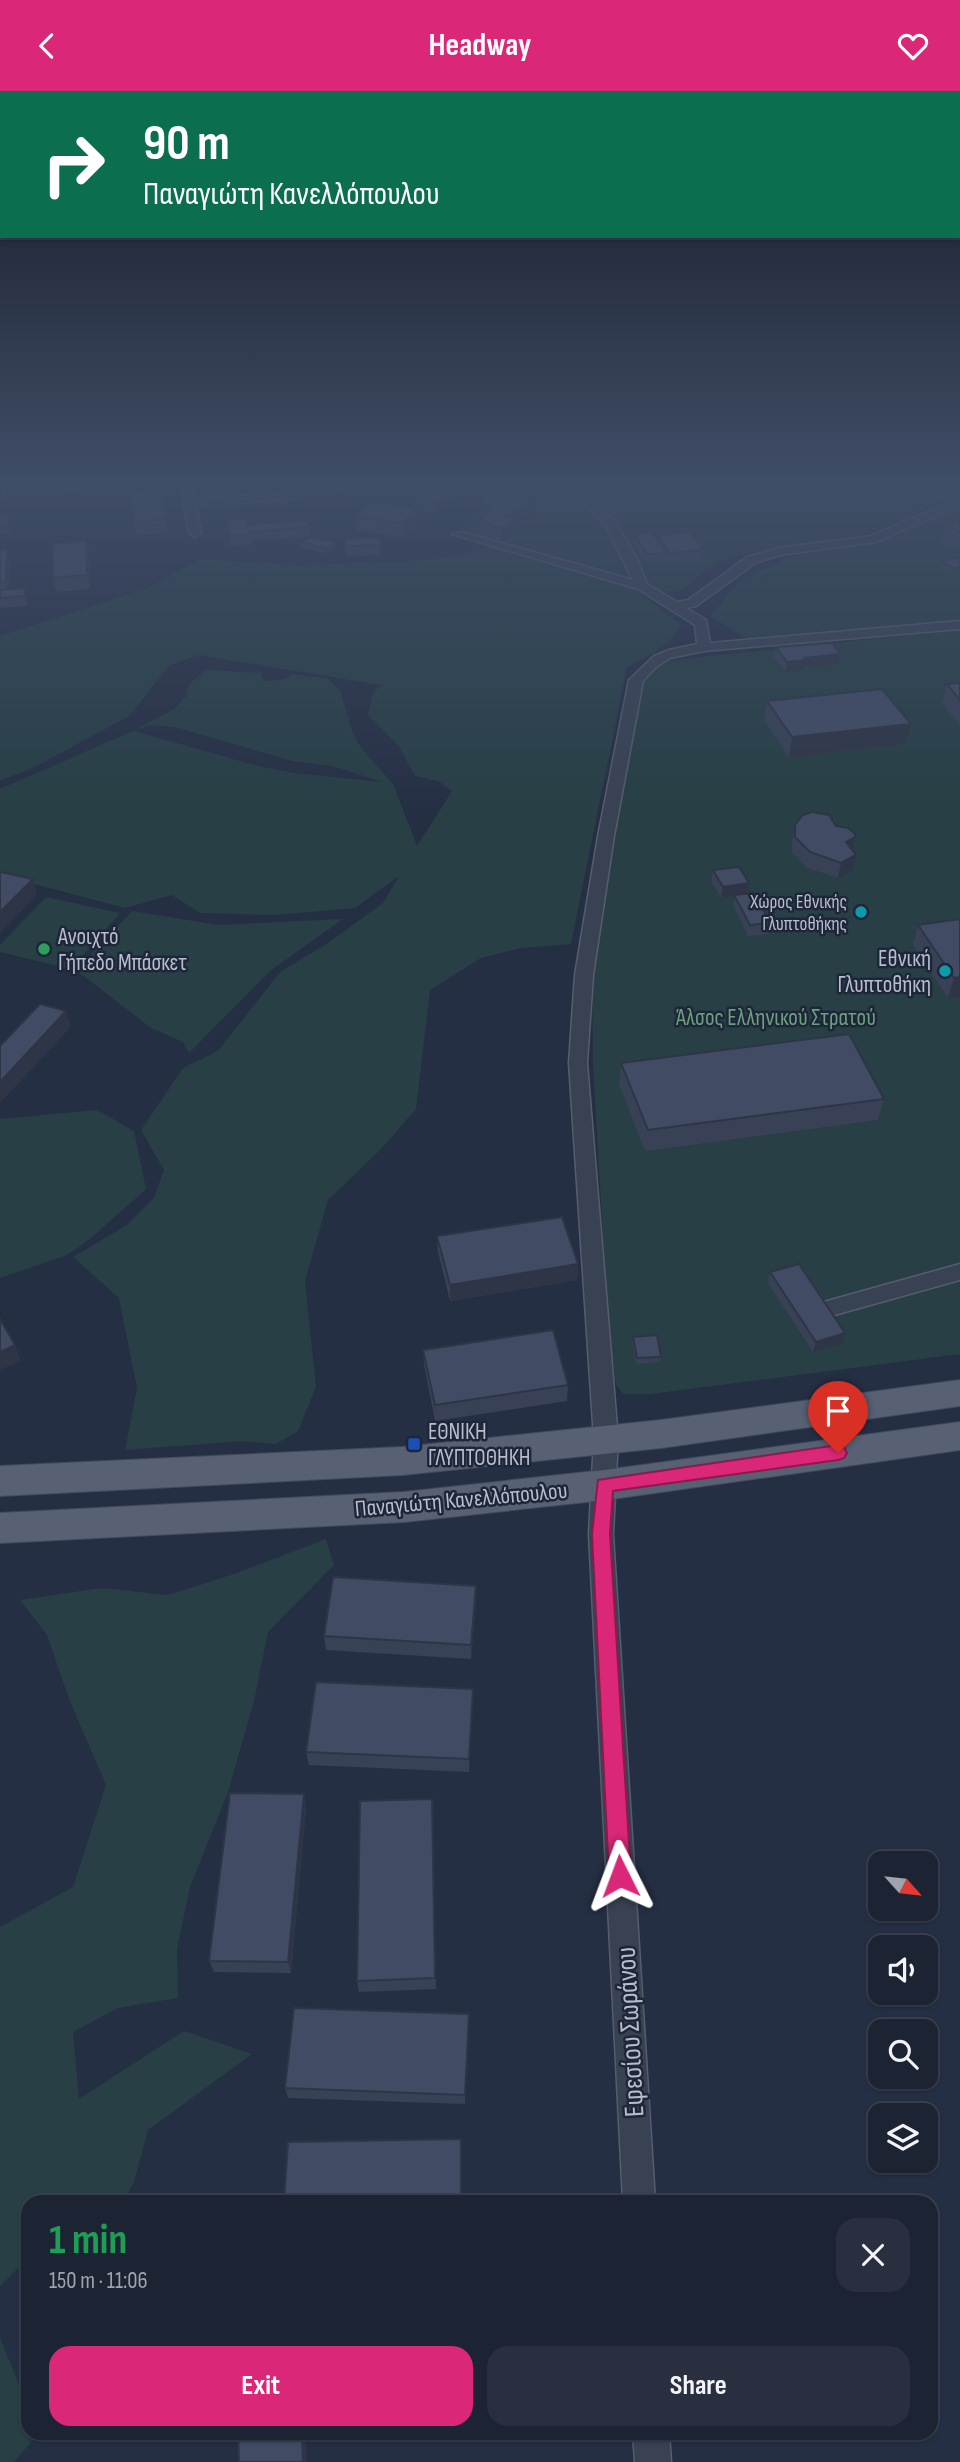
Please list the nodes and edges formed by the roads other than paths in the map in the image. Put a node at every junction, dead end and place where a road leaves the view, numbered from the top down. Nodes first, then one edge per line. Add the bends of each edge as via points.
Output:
1 (650, 591) edge
2 (709, 591) edge
3 (677, 606) junction
4 (960, 625) edge
5 (704, 647) junction
6 (960, 1272) edge
7 (820, 1311) edge
8 (960, 1393) edge
9 (960, 1436) edge
10 (606, 1439) junction
11 (0, 1482) edge
12 (605, 1485) junction
13 (0, 1528) edge
14 (639, 2195) edge
15 (652, 2440) edge
16 (653, 2462) edge

1 - 3 street
2 - 3 street via 692,603
3 - 5 street via 701,624
4 - 5 street, Εφεσίου Σωράνου
5 - 10 street, Εφεσίου Σωράνου via 672,652 650,663 636,680 584,975 578,1063
6 - 7 street
8 - 10 main road, Παναγιώτη Κανελλόπουλου
9 - 12 main road, Παναγιώτη Κανελλόπουλου
10 - 11 main road, Παναγιώτη Κανελλόπουλου via 402,1461
10 - 12 street, Εφεσίου Σωράνου
12 - 13 main road, Παναγιώτη Κανελλόπουλου via 404,1507
12 - 14 street, Εφεσίου Σωράνου via 601,1534
15 - 16 street

